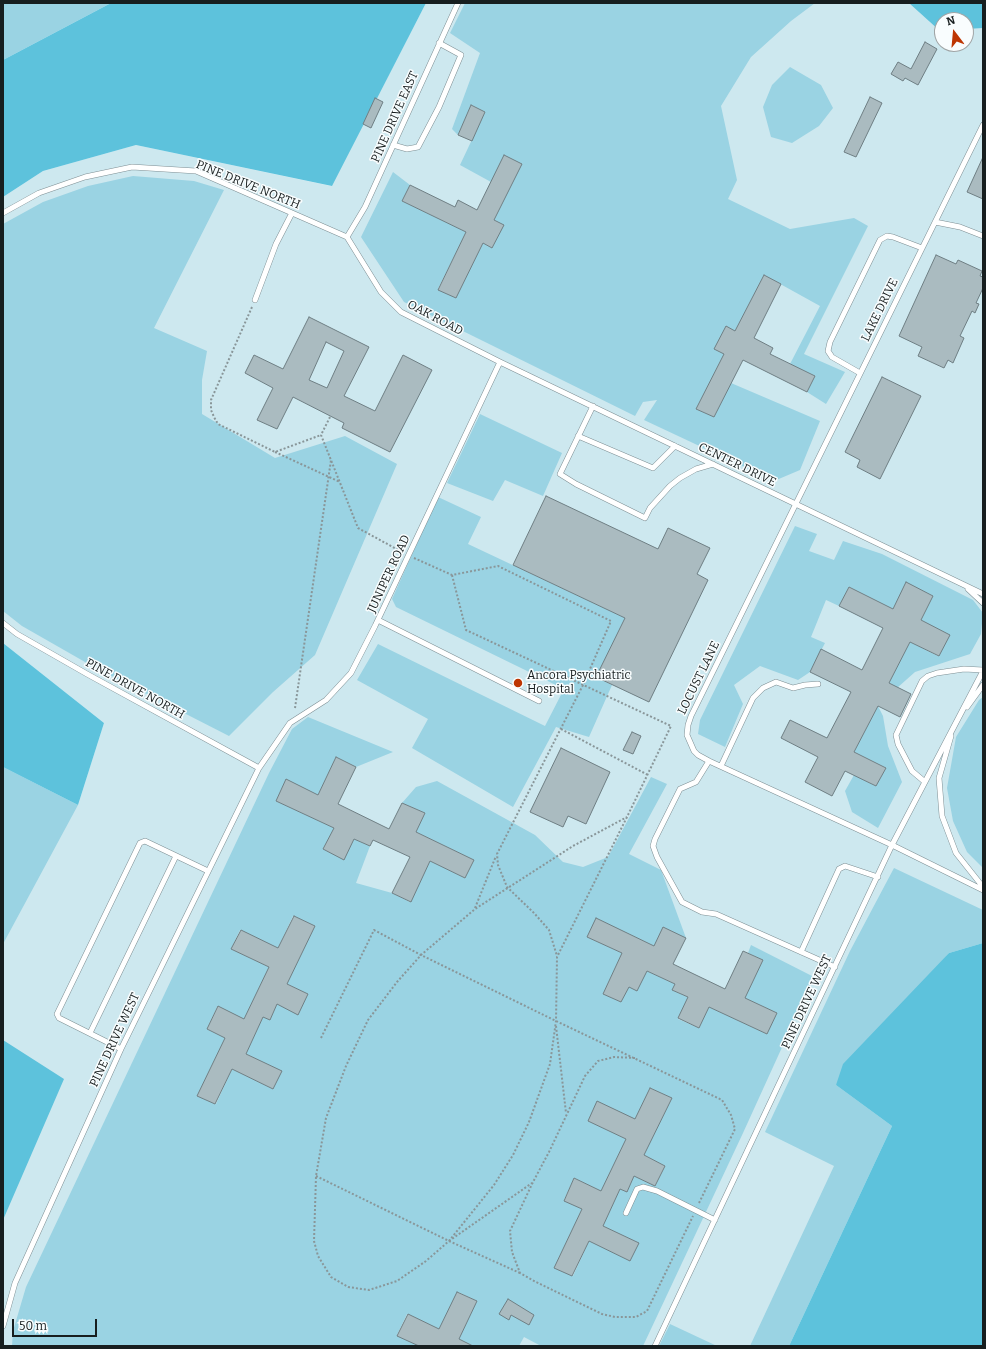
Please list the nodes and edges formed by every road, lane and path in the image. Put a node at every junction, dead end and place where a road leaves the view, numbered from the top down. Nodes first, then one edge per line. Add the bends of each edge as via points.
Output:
1 (458, 3) edge
2 (439, 43) junction
3 (983, 124) edge
4 (393, 145) junction
5 (3, 213) edge
6 (292, 213) junction
7 (935, 222) junction
8 (983, 236) edge
9 (347, 237) junction
10 (922, 248) junction
11 (255, 300) joint
12 (500, 362) junction
13 (860, 373) junction
14 (593, 406) junction
15 (330, 417) dead end
16 (321, 435) junction
17 (578, 436) junction
18 (675, 446) junction
19 (275, 452) junction
20 (331, 458) junction
21 (713, 464) junction
22 (328, 477) junction
23 (340, 482) junction
24 (795, 504) junction
25 (408, 555) junction
26 (452, 576) junction
27 (964, 585) junction
28 (983, 594) edge
29 (983, 603) edge
30 (378, 620) junction
31 (3, 623) edge
32 (983, 670) edge
33 (818, 684) dead end
34 (583, 685) junction
35 (983, 685) edge
36 (539, 701) dead end
37 (294, 708) dead end
38 (955, 724) junction
39 (561, 729) junction
40 (709, 761) junction
41 (721, 766) junction
42 (259, 768) junction
43 (648, 776) junction
44 (925, 782) junction
45 (627, 817) junction
46 (892, 845) junction
47 (497, 854) junction
48 (176, 856) junction
49 (208, 871) junction
50 (878, 877) junction
51 (507, 887) junction
52 (983, 887) edge
53 (983, 890) edge
54 (475, 909) junction
55 (801, 952) junction
56 (421, 954) junction
57 (557, 957) junction
58 (835, 967) junction
59 (556, 1021) junction
60 (90, 1033) junction
61 (321, 1038) dead end
62 (121, 1049) junction
63 (635, 1058) junction
64 (566, 1114) junction
65 (316, 1176) junction
66 (532, 1182) junction
67 (695, 1211) junction
68 (626, 1213) dead end
69 (715, 1220) junction
70 (449, 1240) junction
71 (520, 1273) junction
72 (3, 1326) edge
73 (655, 1346) edge

1 - 2 lane, PINE DRIVE EAST
2 - 4 lane, PINE DRIVE EAST
2 - 4 lane via 461,55 439,107 418,147 407,149
3 - 7 lane, LAKE DRIVE
4 - 9 lane, PINE DRIVE EAST
5 - 6 lane, PINE DRIVE NORTH via 45,191 85,177 132,167 196,171
6 - 9 lane, PINE DRIVE NORTH
6 - 11 lane via 276,244
7 - 8 lane via 960,226
7 - 10 lane, LAKE DRIVE
9 - 12 lane, OAK ROAD via 381,292 401,312
10 - 13 lane, LAKE DRIVE
10 - 13 lane via 893,237 887,236 880,240 836,328 828,351 832,357
11 - 19 path via 214,390 211,410 218,424
12 - 14 lane, CENTER DRIVE
12 - 25 lane, JUNIPER ROAD
13 - 24 lane, LAKE DRIVE
14 - 17 lane
14 - 18 lane, CENTER DRIVE
15 - 16 path
16 - 19 path
16 - 20 path
17 - 18 lane via 653,468
17 - 21 lane via 560,474 645,518 650,508 680,478 696,469
18 - 21 lane, CENTER DRIVE
19 - 22 path
20 - 22 path
20 - 23 path
21 - 24 lane, CENTER DRIVE
22 - 23 path
22 - 37 path
23 - 25 path via 358,528
24 - 27 lane, CENTER DRIVE
24 - 40 lane, LOCUST LANE via 688,725 687,735 691,746 698,755
25 - 26 path
25 - 30 lane, JUNIPER ROAD
26 - 34 path via 466,630
26 - 34 path via 498,566 611,621
27 - 28 lane, CENTER DRIVE
27 - 29 lane
30 - 36 lane
30 - 42 lane, JUNIPER ROAD via 351,673 326,700 290,723
31 - 42 lane, PINE DRIVE NORTH via 17,634 80,670
32 - 38 lane, PINE DRIVE WEST
32 - 44 lane via 964,669 937,673 922,681 896,735 912,771
33 - 41 lane via 793,688 776,682 763,688 753,698
34 - 39 path
34 - 43 path via 671,726
35 - 38 lane
38 - 44 lane, PINE DRIVE WEST
38 - 52 lane via 939,778 942,816 956,852
39 - 43 path
39 - 47 path
40 - 41 lane, LOCUST LANE
40 - 55 lane via 696,782 680,789 655,839 657,857 682,902 702,912 716,914
41 - 46 lane, LOCUST LANE
42 - 49 lane, PINE DRIVE WEST
43 - 45 path
44 - 46 lane, PINE DRIVE WEST
45 - 51 path via 572,846
45 - 57 path
46 - 50 lane, PINE DRIVE WEST
46 - 53 lane, LOCUST LANE
47 - 51 path via 498,866
47 - 54 path
48 - 49 lane
48 - 60 lane
48 - 60 lane via 144,841 140,843 57,1014 59,1018
49 - 62 lane, PINE DRIVE WEST
50 - 55 lane via 846,866 839,869
50 - 58 lane, PINE DRIVE WEST
51 - 54 path
51 - 57 path via 549,930
54 - 56 path
55 - 58 lane
56 - 59 path
56 - 61 path via 374,930
56 - 65 path via 368,1020 346,1066 326,1118
57 - 59 path
58 - 69 lane, PINE DRIVE WEST
59 - 63 path
59 - 64 path
59 - 70 path via 550,1064 529,1122 513,1155 494,1185
60 - 62 lane
62 - 72 lane, PINE DRIVE WEST via 15,1283
63 - 64 path via 614,1057 598,1061 585,1076
63 - 67 path via 722,1100 731,1114 735,1129
64 - 66 path
65 - 70 path
65 - 70 path via 314,1241 318,1256 331,1277 348,1287 369,1290 397,1281 426,1261
66 - 70 path
66 - 71 path via 510,1231 512,1252
67 - 68 lane via 657,1191 643,1187 637,1189
67 - 69 lane
67 - 71 path via 646,1311 636,1317 602,1314
69 - 73 lane, PINE DRIVE WEST
70 - 71 path

